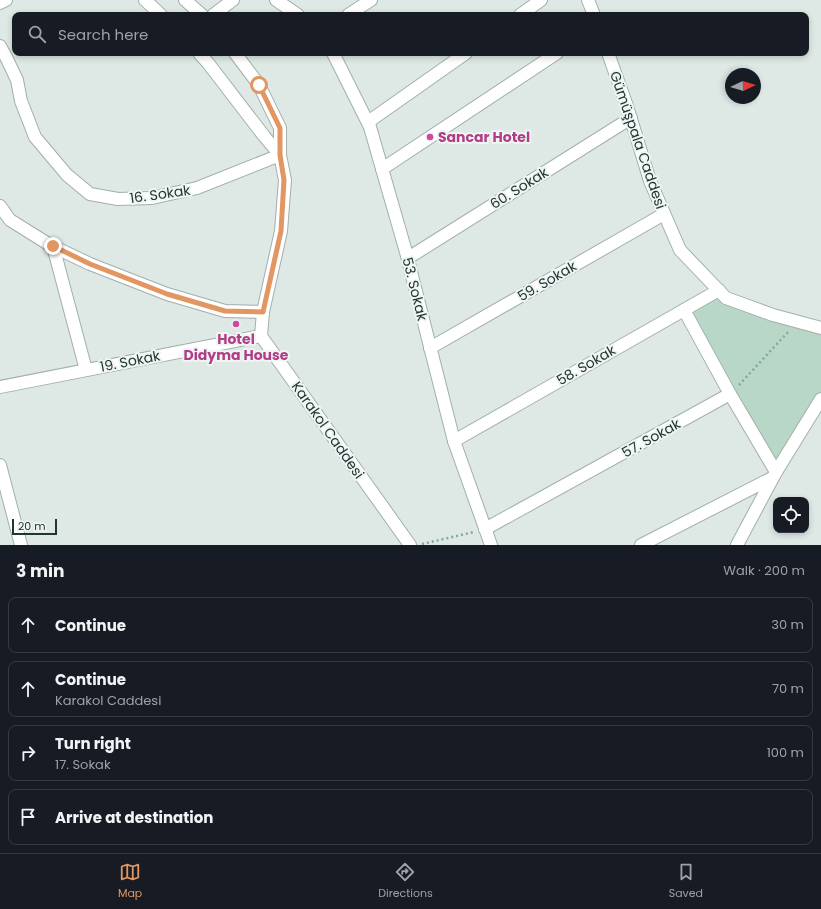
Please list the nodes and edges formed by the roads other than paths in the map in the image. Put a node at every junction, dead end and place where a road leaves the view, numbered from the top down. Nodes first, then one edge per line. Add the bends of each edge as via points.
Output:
1 (6, 0) edge
2 (145, 0) edge
3 (185, 0) edge
4 (233, 0) edge
5 (276, 0) edge
6 (371, 0) edge
7 (541, 0) edge
8 (588, 0) edge
9 (0, 3) edge
10 (158, 12) edge
11 (199, 12) edge
12 (217, 12) edge
13 (294, 12) edge
14 (353, 12) edge
15 (524, 12) edge
16 (593, 12) edge
17 (0, 46) edge
18 (202, 56) edge
19 (237, 56) edge
20 (335, 56) edge
21 (462, 56) edge
22 (552, 56) edge
23 (609, 56) edge
24 (631, 118) junction
25 (368, 122) junction
26 (280, 155) junction
27 (382, 169) junction
28 (0, 206) edge
29 (664, 214) junction
30 (53, 246) junction
31 (408, 258) junction
32 (719, 290) junction
33 (684, 310) junction
34 (263, 312) junction
35 (821, 328) edge
36 (260, 336) junction
37 (430, 348) junction
38 (86, 370) junction
39 (0, 387) edge
40 (730, 394) junction
41 (821, 399) edge
42 (454, 441) junction
43 (0, 465) edge
44 (774, 475) junction
45 (4, 493) edge
46 (485, 529) junction
47 (21, 545) edge
48 (410, 545) edge
49 (491, 545) edge
50 (641, 545) edge
51 (737, 545) edge

1 - 9 street
2 - 10 street
3 - 11 street
4 - 12 street
5 - 13 street
6 - 14 street
7 - 15 street
8 - 16 street
17 - 26 street, 16. Sokak via 17,80 21,102 35,137 67,175 90,194 118,199 152,198 197,188
18 - 26 street
19 - 26 street via 259,85 280,128
20 - 25 street, 53. Sokak
21 - 25 street
22 - 27 street
23 - 24 street, Gümüşpala Caddesi
24 - 29 street, Gümüşpala Caddesi via 650,181
24 - 31 street, 60. Sokak
25 - 27 street, 53. Sokak
26 - 34 street via 284,180 281,231
27 - 31 street, 53. Sokak
28 - 30 street via 10,220
29 - 32 street, Gümüşpala Caddesi via 680,250
29 - 37 street, 59. Sokak
30 - 34 street via 90,264 167,294 225,311
30 - 38 street
31 - 37 street, 53. Sokak
32 - 33 street, 58. Sokak
32 - 35 street, Gümüşpala Caddesi via 726,298 773,315
33 - 40 street
33 - 42 street, 58. Sokak
34 - 36 street
36 - 38 street, 19. Sokak
36 - 48 street, Karakol Caddesi
37 - 42 street, 53. Sokak
38 - 39 street, 19. Sokak
40 - 44 street
40 - 46 street, 57. Sokak
41 - 44 street
42 - 46 street, 53. Sokak
43 - 45 street
44 - 50 street
44 - 51 street
45 - 47 street
46 - 49 street, 53. Sokak

